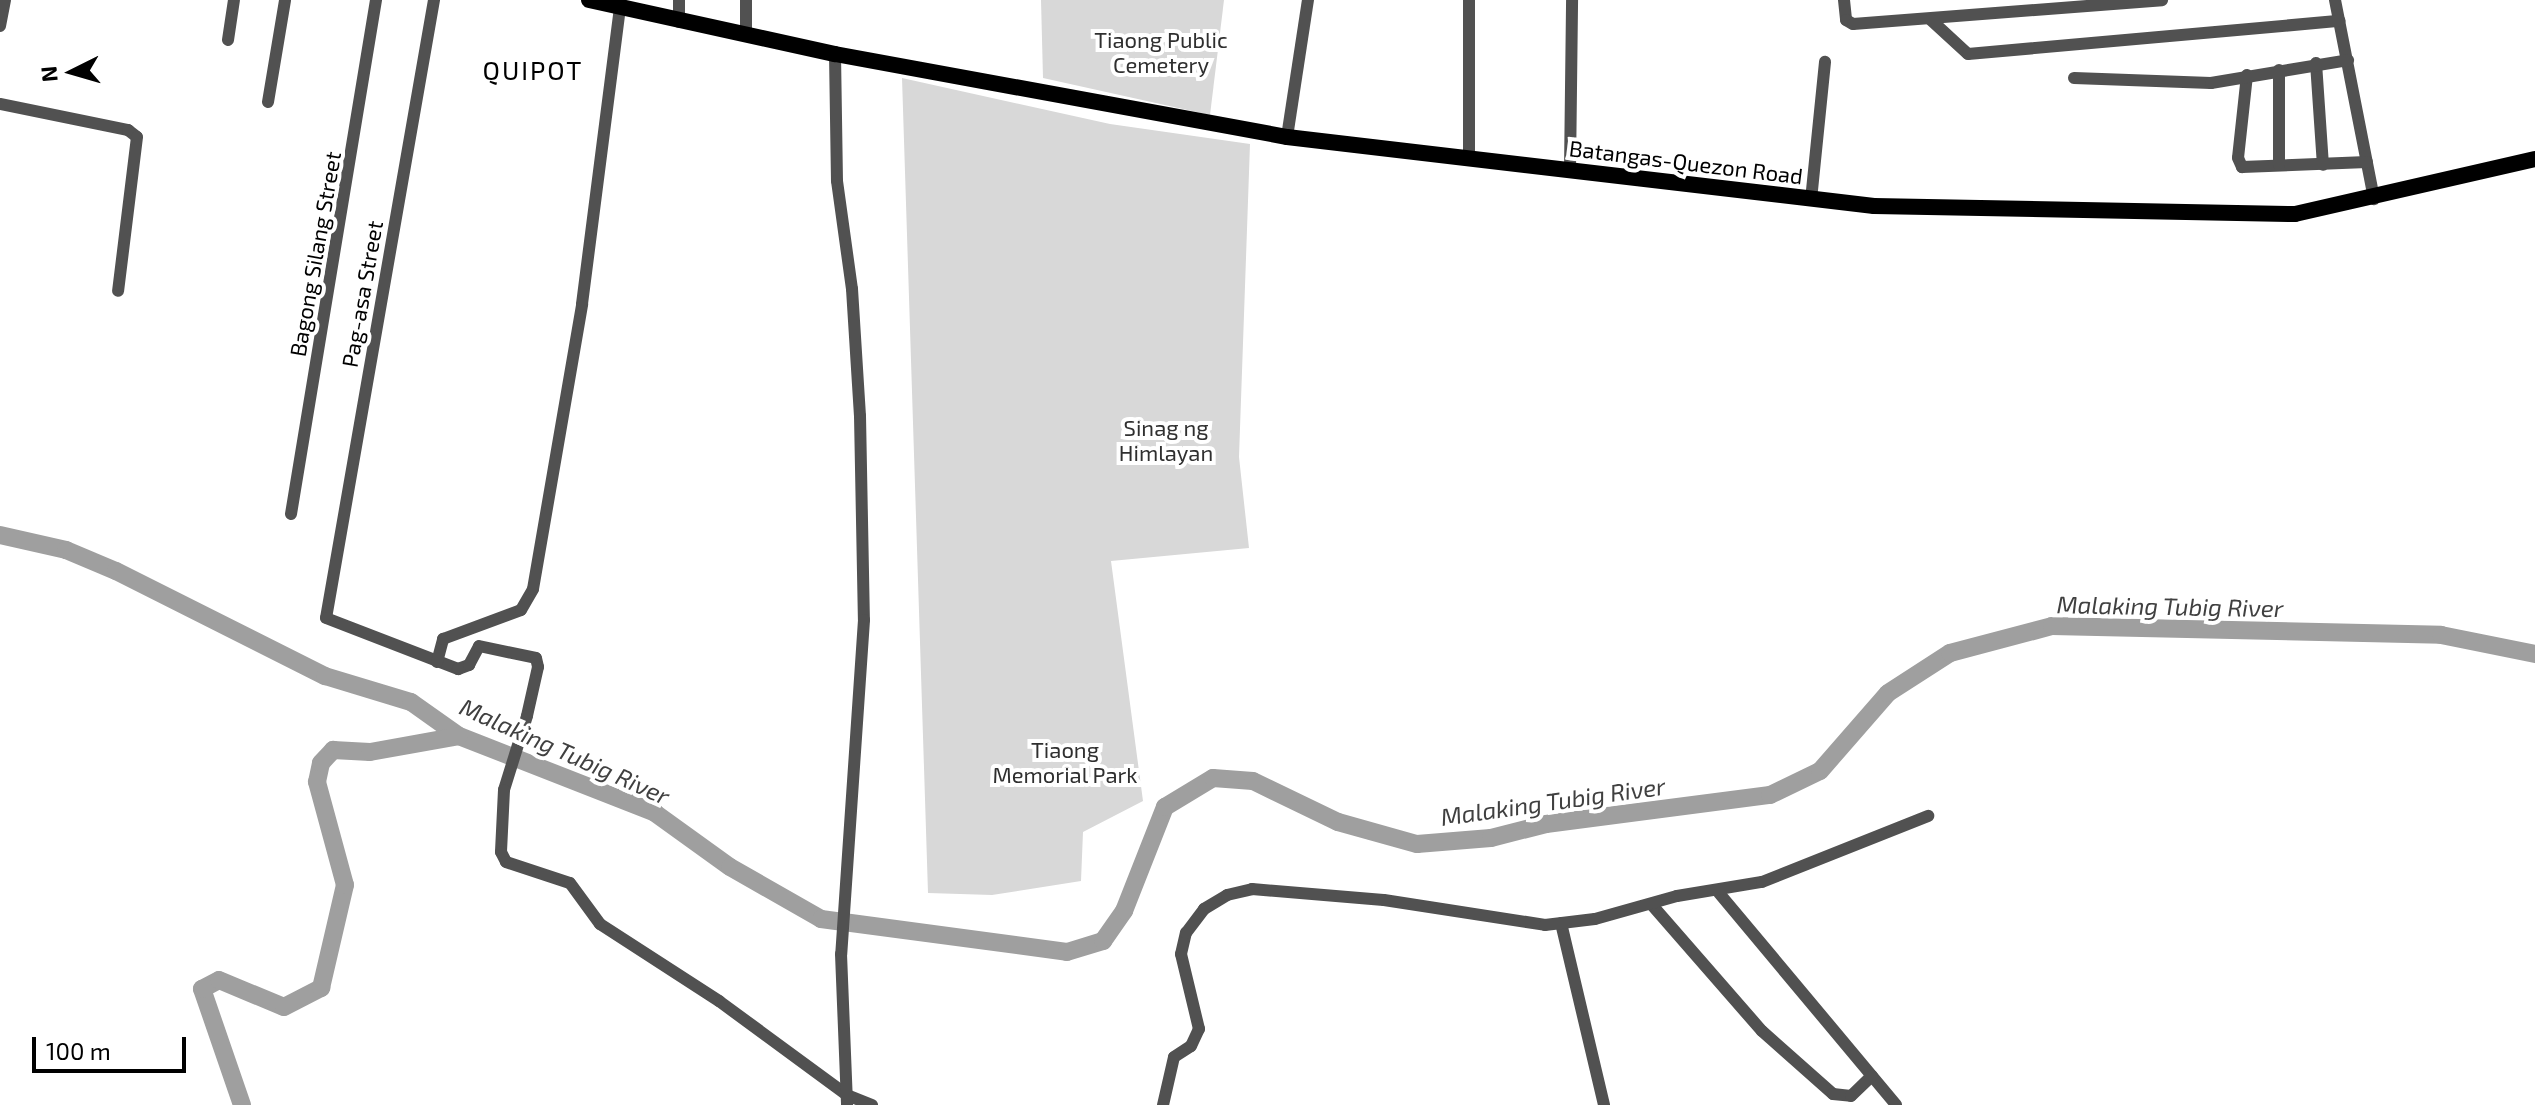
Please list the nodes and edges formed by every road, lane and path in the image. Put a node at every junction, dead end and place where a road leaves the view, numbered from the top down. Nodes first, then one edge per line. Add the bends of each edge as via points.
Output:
1 (5, 0) edge
2 (234, 0) edge
3 (285, 0) edge
4 (376, 0) edge
5 (434, 0) edge
6 (589, 0) edge
7 (679, 0) edge
8 (746, 0) edge
9 (1308, 0) edge
10 (1469, 0) edge
11 (1572, 0) edge
12 (1844, 0) edge
13 (2162, 0) edge
14 (2335, 0) edge
15 (620, 7) junction
16 (1931, 20) junction
17 (2340, 21) junction
18 (679, 22) junction
19 (0, 26) edge
20 (746, 35) junction
21 (228, 40) dead end
22 (835, 54) junction
23 (2348, 60) junction
24 (1825, 62) dead end
25 (2316, 63) junction
26 (2279, 70) junction
27 (2247, 75) junction
28 (2074, 78) dead end
29 (268, 102) dead end
30 (0, 104) edge
31 (1287, 137) junction
32 (1469, 158) junction
33 (2535, 159) edge
34 (2367, 162) junction
35 (2279, 165) junction
36 (2323, 165) junction
37 (1570, 170) junction
38 (2374, 199) junction
39 (1811, 200) junction
40 (118, 291) dead end
41 (291, 514) dead end
42 (437, 662) junction
43 (1928, 816) dead end
44 (1719, 893) junction
45 (1652, 905) junction
46 (1561, 923) junction
47 (1872, 1076) junction
48 (847, 1100) edge
49 (872, 1105) edge
50 (1163, 1105) edge
51 (1604, 1105) edge
52 (1896, 1105) edge

1 - 19 street
2 - 21 street
3 - 29 street
4 - 41 street, Bagong Silang Street
5 - 42 street, Pag-asa Street via 326,618
6 - 15 main road, Batangas-Quezon Road
7 - 18 street
8 - 20 street
9 - 31 street
10 - 32 street
11 - 37 street
12 - 16 street via 1846,20 1853,24
13 - 16 street
14 - 17 street
15 - 18 main road, Batangas-Quezon Road
15 - 42 street via 582,304 533,589 521,610 443,639
16 - 17 street via 1968,54
17 - 23 street
18 - 20 main road, Batangas-Quezon Road
20 - 22 main road, Batangas-Quezon Road
22 - 31 main road, Batangas-Quezon Road
22 - 48 street via 837,181 852,289 860,416 864,620 841,954
23 - 25 street
23 - 34 street
24 - 39 street
25 - 26 street
25 - 36 street
26 - 27 street
26 - 35 street
27 - 28 street via 2202,83
27 - 35 street via 2239,164
30 - 40 street via 128,130 137,137
31 - 32 main road, Batangas-Quezon Road
32 - 37 main road, Batangas-Quezon Road
33 - 38 main road, Batangas-Quezon Road
34 - 36 street
34 - 38 street
35 - 36 street
37 - 39 main road, Batangas-Quezon Road
38 - 39 main road, Batangas-Quezon Road via 2327,210 2246,216
42 - 48 street via 465,669 475,649 486,645 536,658 527,716 504,790 501,852 506,862 570,883 600,924 719,1001
43 - 44 street via 1762,882
44 - 45 street via 1677,896
44 - 47 street
45 - 46 street
45 - 47 street via 1762,1031 1833,1094 1851,1096
46 - 50 street via 1384,900 1252,889 1227,895 1204,909 1186,933 1181,954 1199,1029 1191,1046 1174,1057
46 - 51 street
47 - 52 street
48 - 49 street

